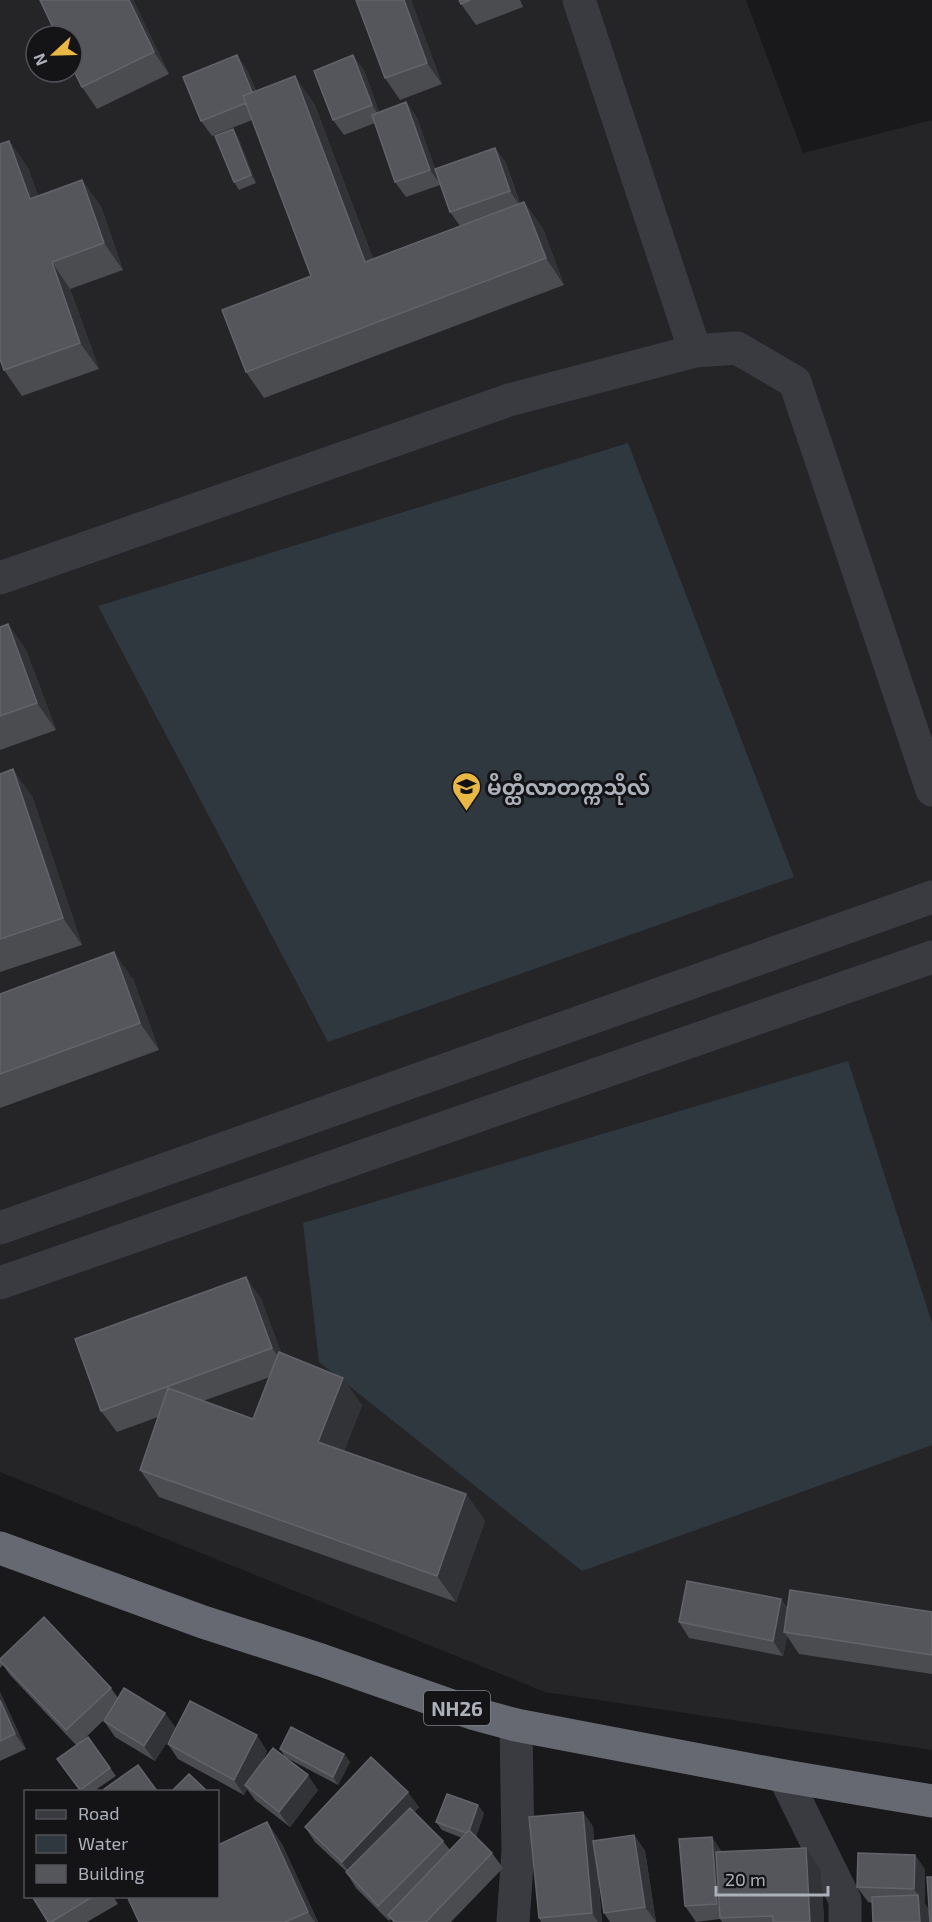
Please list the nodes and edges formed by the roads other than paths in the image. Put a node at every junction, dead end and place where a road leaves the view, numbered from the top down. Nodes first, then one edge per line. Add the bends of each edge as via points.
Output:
1 (579, 0) edge
2 (695, 351) junction
3 (0, 578) edge
4 (932, 790) edge
5 (932, 897) edge
6 (932, 957) edge
7 (0, 1228) edge
8 (0, 1283) edge
9 (0, 1548) edge
10 (516, 1725) junction
11 (784, 1776) junction
12 (932, 1802) edge
13 (513, 1922) edge
14 (845, 1922) edge

1 - 2 street
2 - 3 street via 509,400
2 - 4 street via 737,348 795,382
5 - 7 street
6 - 8 street
9 - 10 highway, NH26 via 433,1701
10 - 11 highway, NH26
10 - 13 street via 518,1851
11 - 12 highway, NH26
11 - 14 street via 845,1900

